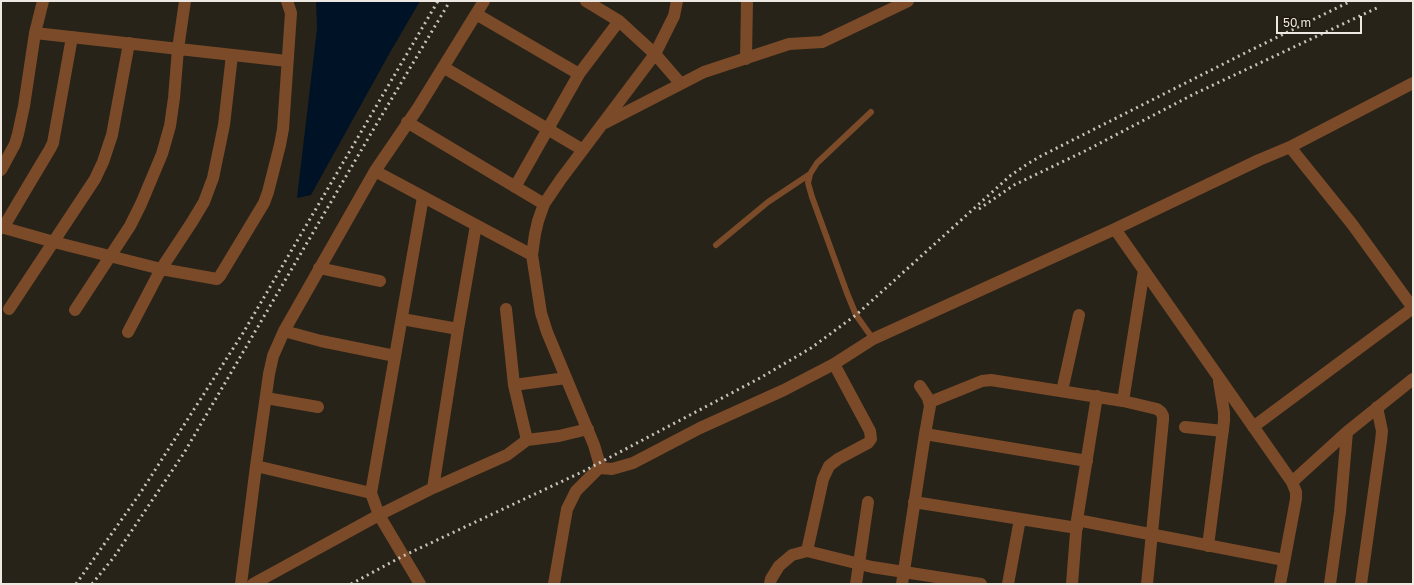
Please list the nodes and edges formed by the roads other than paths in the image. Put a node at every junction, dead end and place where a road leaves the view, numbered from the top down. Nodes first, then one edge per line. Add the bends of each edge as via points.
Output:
1 (43, 1) edge
2 (186, 1) edge
3 (287, 1) edge
4 (484, 1) edge
5 (586, 1) edge
6 (677, 1) edge
7 (747, 1) edge
8 (908, 1) edge
9 (476, 14) junction
10 (619, 21) junction
11 (35, 33) junction
12 (72, 37) junction
13 (129, 43) junction
14 (178, 49) junction
15 (654, 54) junction
16 (232, 55) junction
17 (746, 59) junction
18 (287, 61) junction
19 (443, 67) junction
20 (579, 74) junction
21 (1413, 83) edge
22 (681, 84) junction
23 (871, 112) dead end
24 (407, 122) junction
25 (602, 124) junction
26 (548, 130) junction
27 (1290, 147) junction
28 (583, 150) junction
29 (4, 156) edge
30 (1, 170) edge
31 (374, 171) junction
32 (810, 174) junction
33 (515, 187) junction
34 (423, 197) junction
35 (544, 204) junction
36 (476, 225) junction
37 (2, 228) edge
38 (1115, 229) junction
39 (54, 242) junction
40 (716, 244) dead end
41 (532, 254) junction
42 (109, 256) junction
43 (319, 268) junction
44 (161, 269) junction
45 (1144, 270) junction
46 (380, 281) dead end
47 (1413, 308) edge
48 (9, 309) dead end
49 (506, 309) dead end
50 (75, 310) dead end
51 (1080, 315) dead end
52 (402, 319) junction
53 (458, 329) junction
54 (284, 331) junction
55 (128, 332) dead end
56 (873, 340) junction
57 (395, 356) junction
58 (834, 364) junction
59 (1218, 376) junction
60 (566, 378) junction
61 (1413, 379) edge
62 (514, 385) junction
63 (920, 386) dead end
64 (1062, 391) junction
65 (1097, 396) junction
66 (266, 398) junction
67 (1123, 401) junction
68 (930, 402) junction
69 (318, 407) dead end
70 (1377, 407) junction
71 (1185, 427) dead end
72 (1253, 427) junction
73 (588, 430) junction
74 (1223, 431) junction
75 (1347, 432) junction
76 (925, 434) junction
77 (527, 440) junction
78 (1087, 461) junction
79 (256, 466) junction
80 (599, 468) junction
81 (1292, 482) junction
82 (434, 488) junction
83 (371, 493) junction
84 (868, 502) dead end
85 (914, 502) junction
86 (379, 515) junction
87 (1020, 519) junction
88 (1077, 524) junction
89 (1151, 534) junction
90 (1208, 546) junction
91 (806, 551) junction
92 (1284, 560) junction
93 (859, 563) junction
94 (904, 572) junction
95 (241, 584) edge
96 (253, 584) edge
97 (420, 584) edge
98 (554, 584) edge
99 (770, 584) edge
100 (856, 584) edge
101 (902, 584) edge
102 (981, 584) edge
103 (1008, 584) edge
104 (1072, 584) edge
105 (1146, 584) edge
106 (1280, 584) edge
107 (1330, 584) edge
108 (1360, 584) edge

1 - 11 street
2 - 14 street
3 - 18 street via 291,13
4 - 9 street
5 - 10 street
6 - 15 street via 674,16
7 - 17 street
8 - 17 street via 822,42 789,44
9 - 19 street
9 - 20 street
10 - 15 street
10 - 20 street
11 - 12 street
11 - 29 street via 18,134 15,144
12 - 13 street
12 - 37 street via 53,143
13 - 14 street
13 - 39 street via 108,150 95,179
14 - 16 street
14 - 42 street via 170,126 162,154 130,226
15 - 22 street
15 - 25 street
16 - 18 street
16 - 44 street via 224,125 213,178 204,202
17 - 22 street via 704,72
18 - 44 street via 283,129 268,192 220,276 213,279
19 - 24 street
19 - 26 street
20 - 26 street
21 - 27 street
22 - 25 street
23 - 32 lane via 817,163
24 - 31 street
24 - 33 street
25 - 28 street
26 - 28 street
26 - 33 street
27 - 38 street
27 - 47 street via 1352,224
28 - 35 street
29 - 30 street
31 - 34 street
31 - 43 street
32 - 40 lane via 768,202
32 - 56 lane via 808,183 812,196 847,293 856,315
33 - 35 street
34 - 36 street
34 - 52 street
35 - 41 street via 538,220
36 - 41 street
36 - 53 street
37 - 39 street
38 - 45 street
38 - 56 street
39 - 42 street
39 - 48 street
41 - 60 street via 540,313
42 - 44 street
42 - 50 street
43 - 46 street
43 - 54 street
44 - 55 street
45 - 59 street
45 - 67 street
47 - 72 street
49 - 62 street
51 - 64 street
52 - 53 street
52 - 57 street
53 - 82 street
54 - 57 street
54 - 66 street via 273,356
56 - 58 street
57 - 83 street
58 - 80 street via 633,463 612,469
58 - 91 street via 871,435 868,443 829,466 823,479
59 - 72 street
59 - 74 street via 1224,412
60 - 62 street
60 - 73 street
61 - 70 street
62 - 77 street
63 - 68 street
64 - 65 street
64 - 68 street via 991,380 982,381
65 - 67 street
65 - 78 street
66 - 69 street
66 - 79 street
67 - 89 street via 1157,409 1163,416
68 - 76 street
70 - 75 street
70 - 108 street via 1382,441
71 - 74 street
72 - 81 street
73 - 77 street
73 - 80 street
74 - 90 street
75 - 81 street
75 - 107 street
76 - 78 street
76 - 85 street
77 - 82 street via 507,455
78 - 88 street
79 - 83 street
79 - 95 street
80 - 98 street via 576,491 567,509
81 - 92 street via 1296,499
82 - 86 street
83 - 86 street
84 - 93 street
85 - 87 street
85 - 94 street
86 - 96 street
86 - 97 street
87 - 88 street
87 - 103 street
88 - 89 street
88 - 104 street
89 - 90 street
89 - 105 street
90 - 92 street
91 - 93 street
91 - 99 street via 792,555 779,566
92 - 106 street
93 - 94 street
93 - 100 street
94 - 101 street
94 - 102 street

